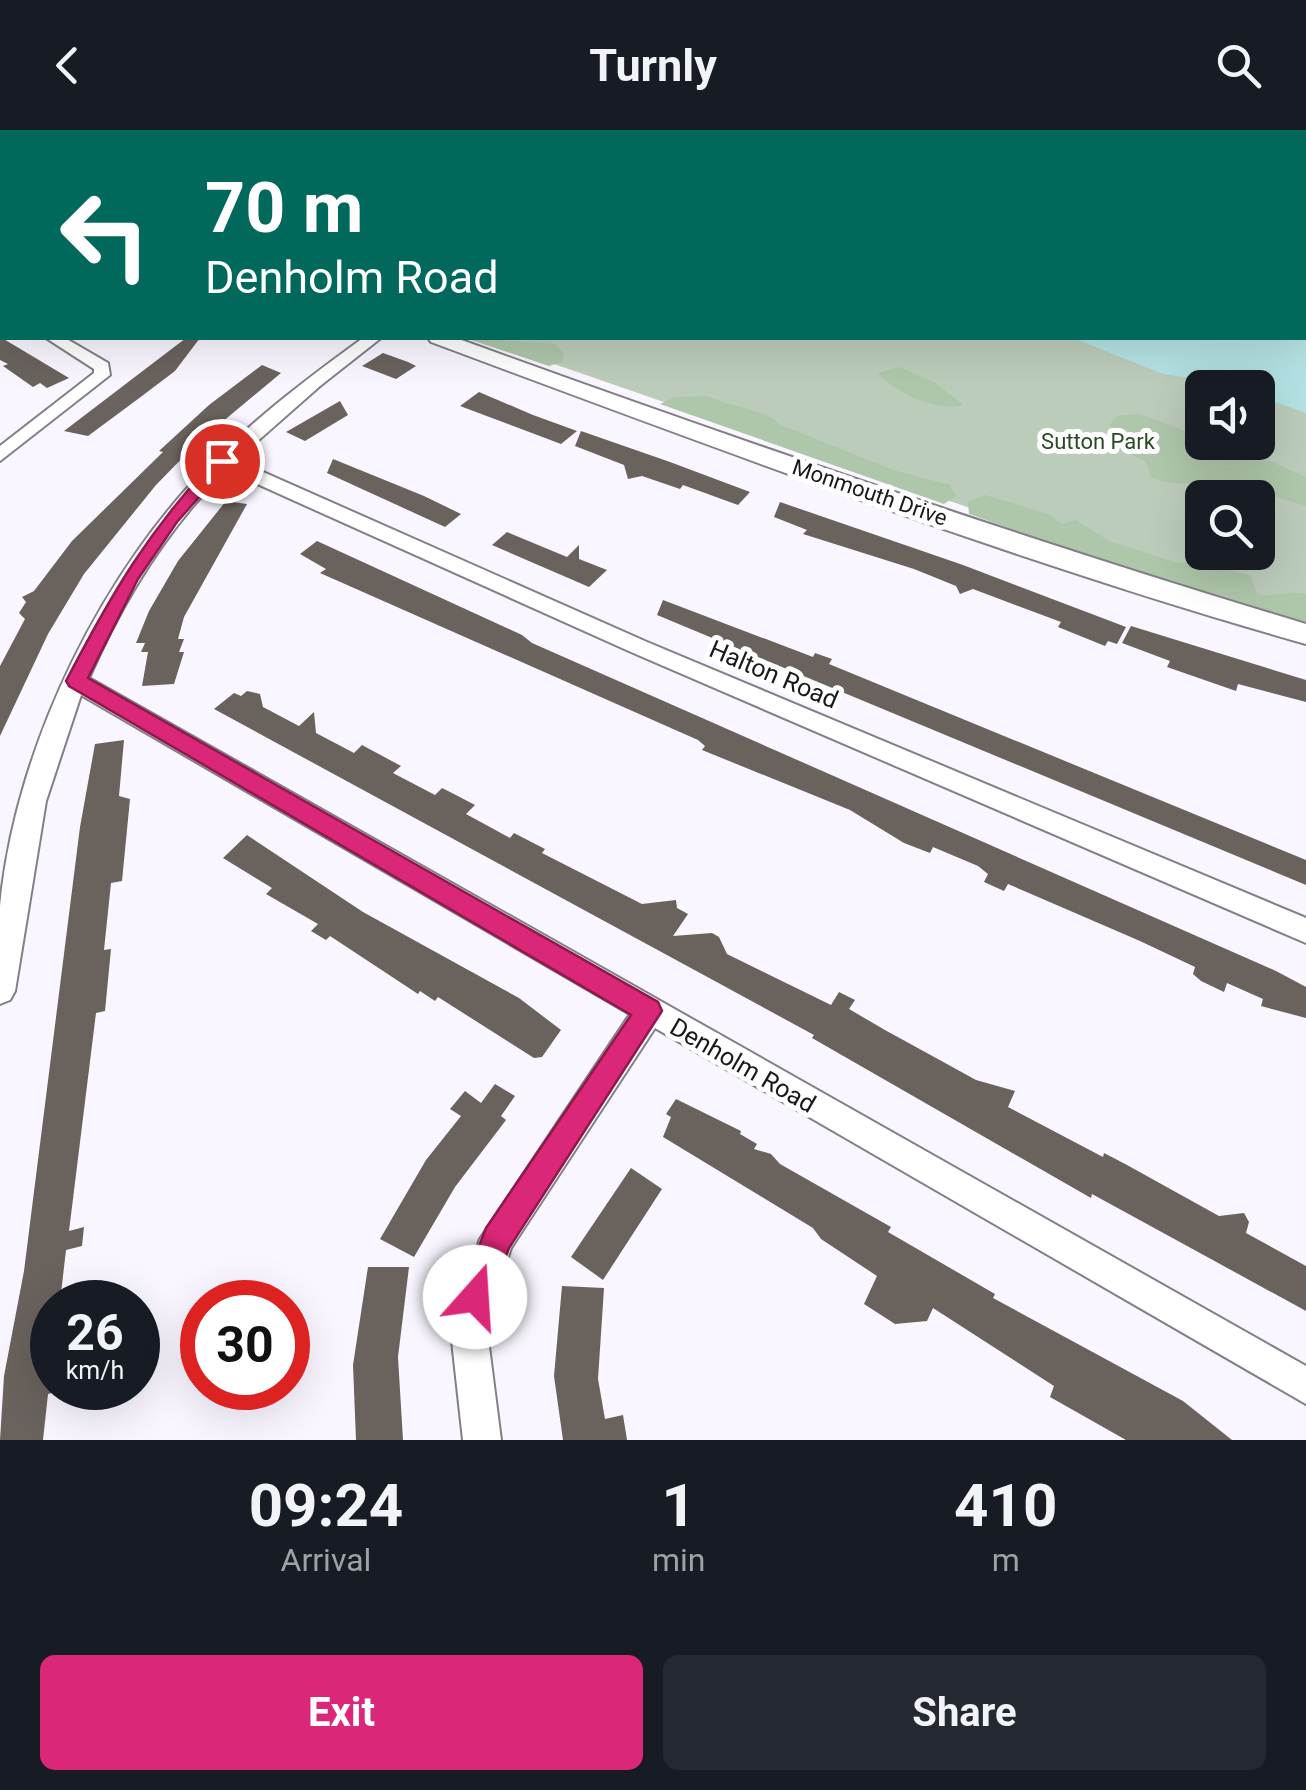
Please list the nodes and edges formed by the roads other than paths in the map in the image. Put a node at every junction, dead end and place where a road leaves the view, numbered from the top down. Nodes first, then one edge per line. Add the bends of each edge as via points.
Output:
1 (57, 340) edge
2 (370, 340) edge
3 (443, 340) edge
4 (0, 455) edge
5 (222, 461) junction
6 (1306, 634) edge
7 (76, 681) junction
8 (1306, 932) edge
9 (0, 991) edge
10 (648, 1011) junction
11 (1306, 1386) edge
12 (482, 1440) edge

1 - 4 street via 102,367 102,375
2 - 5 street via 284,401
3 - 6 street, Monmouth Drive via 711,438
5 - 7 street via 170,518 129,578
5 - 8 street, Halton Road
7 - 9 street via 34,800
7 - 10 street, Denholm Road
10 - 11 street, Denholm Road
10 - 12 street via 496,1239 482,1272 468,1323

